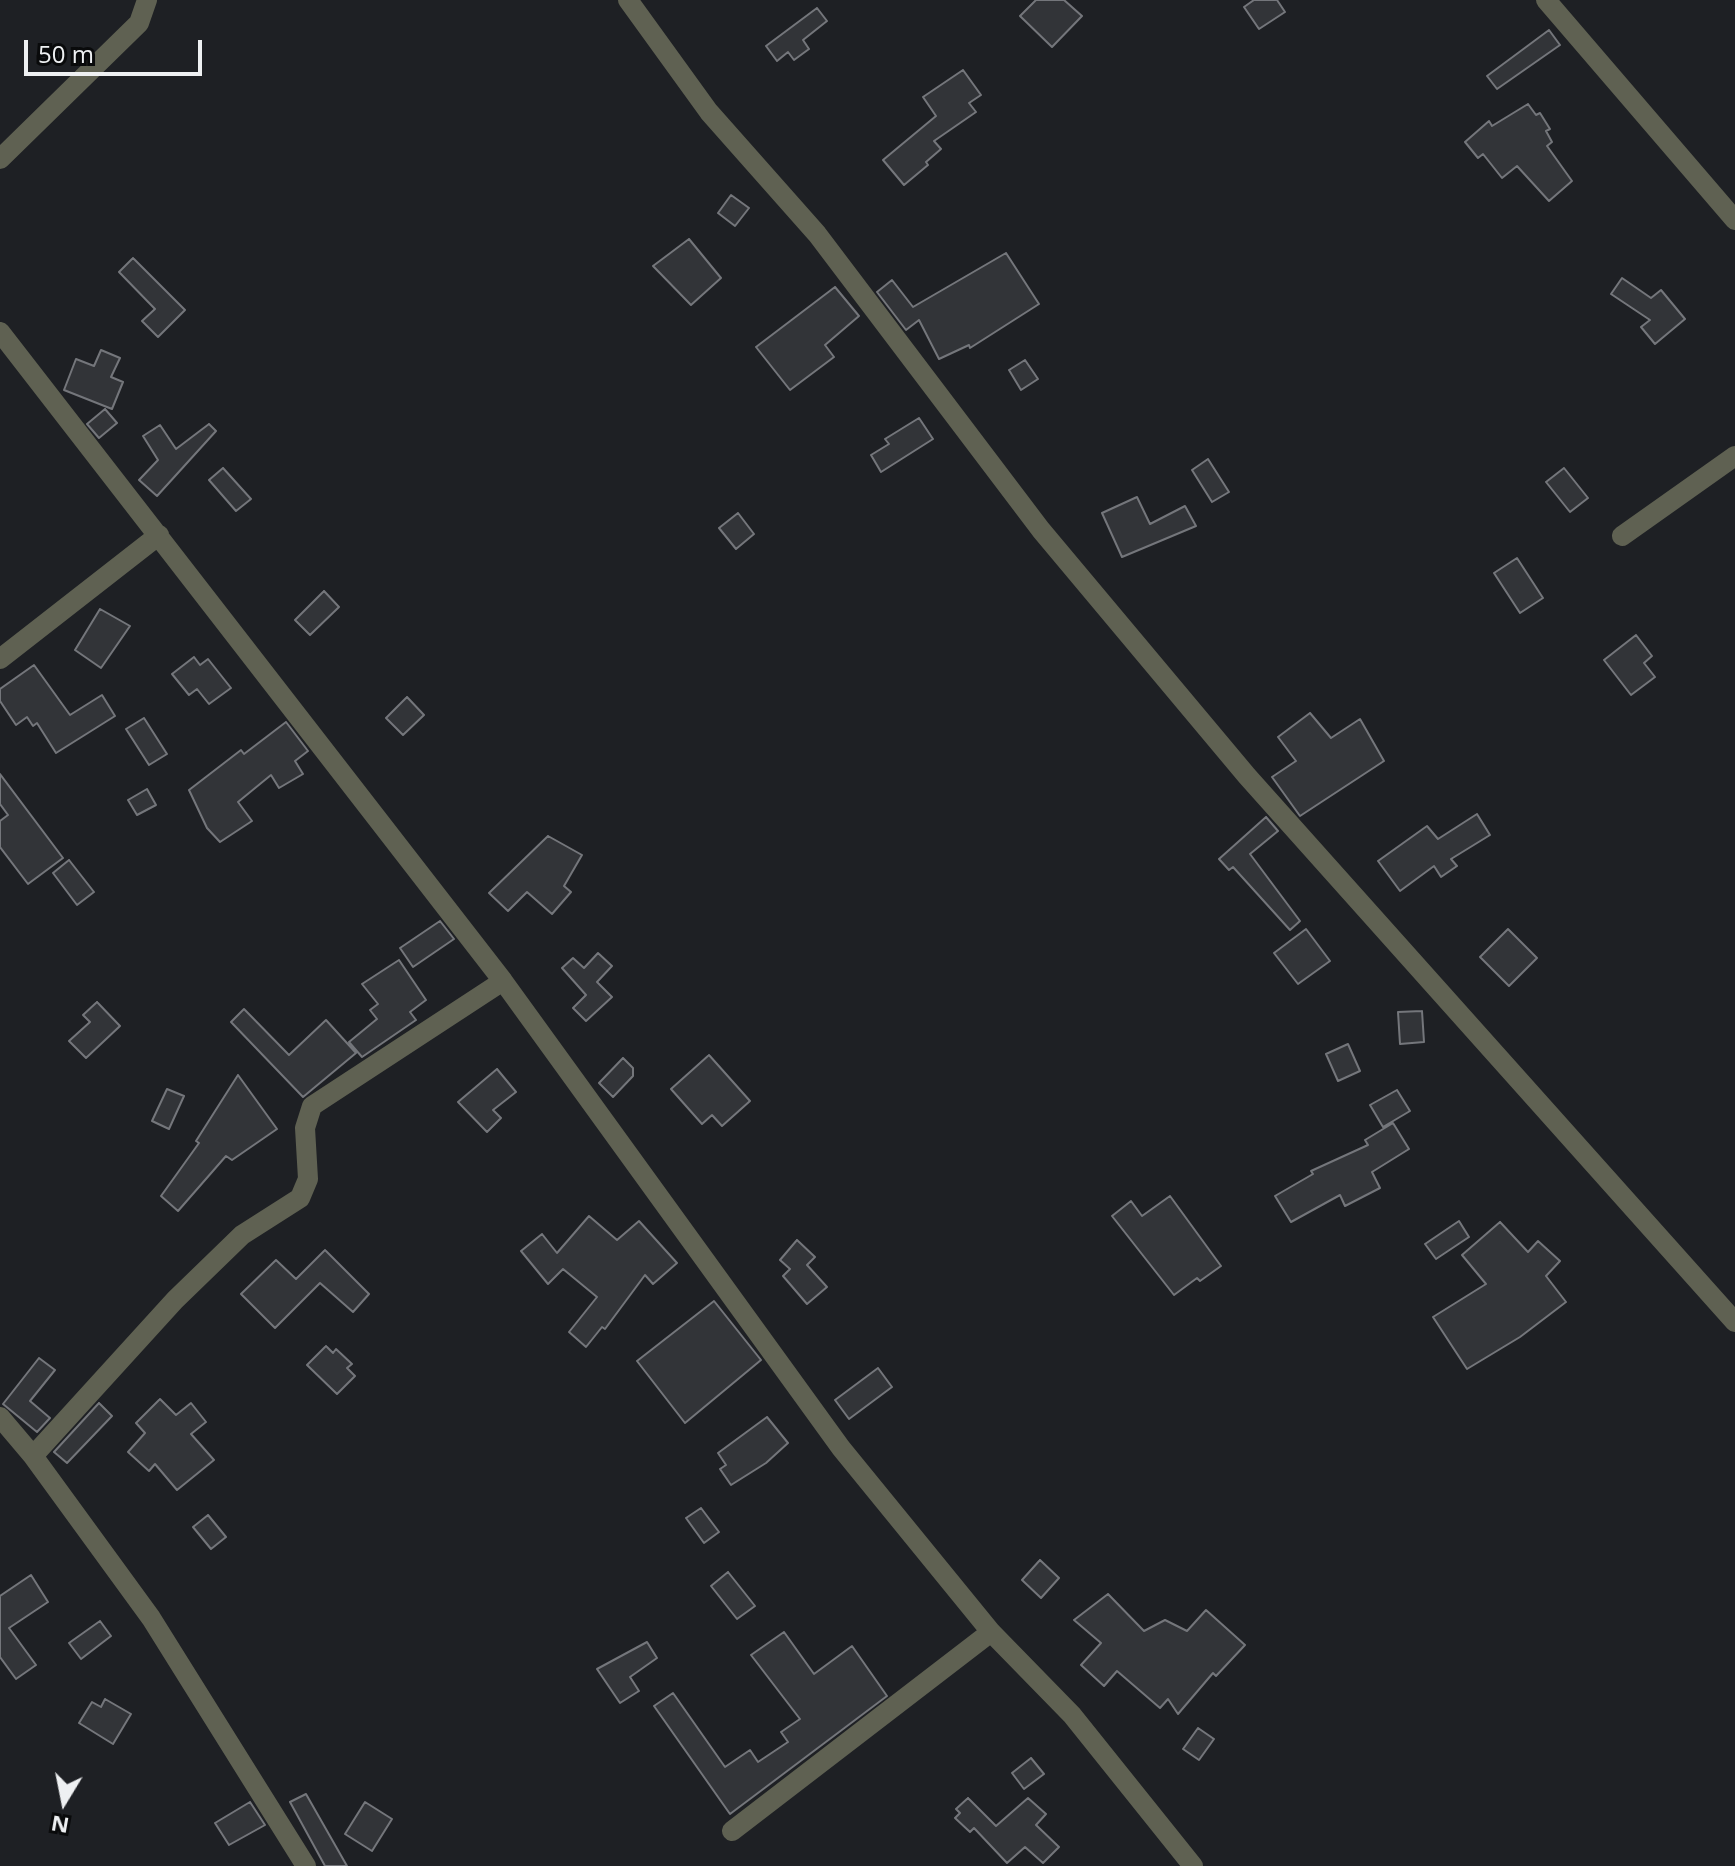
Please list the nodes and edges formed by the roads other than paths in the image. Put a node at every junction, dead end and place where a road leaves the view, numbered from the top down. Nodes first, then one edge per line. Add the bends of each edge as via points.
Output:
1 (147, 0) edge
2 (628, 0) edge
3 (1546, 0) edge
4 (0, 159) edge
5 (1735, 220) edge
6 (0, 332) edge
7 (1735, 456) edge
8 (159, 535) junction
9 (1622, 536) dead end
10 (0, 659) edge
11 (503, 981) junction
12 (1735, 1322) edge
13 (0, 1417) edge
14 (33, 1456) junction
15 (991, 1632) junction
16 (732, 1831) dead end
17 (306, 1866) edge
18 (1193, 1866) edge

1 - 4 street via 139,23
2 - 12 street via 709,112 817,234 1051,541 1247,776
3 - 5 street
6 - 8 street
7 - 9 street
8 - 10 street
8 - 11 street
11 - 14 street via 312,1106 305,1128 308,1179 300,1198 242,1235 175,1300
11 - 15 street via 841,1448
13 - 14 street
14 - 17 street via 151,1618
15 - 16 street
15 - 18 street via 1072,1715

